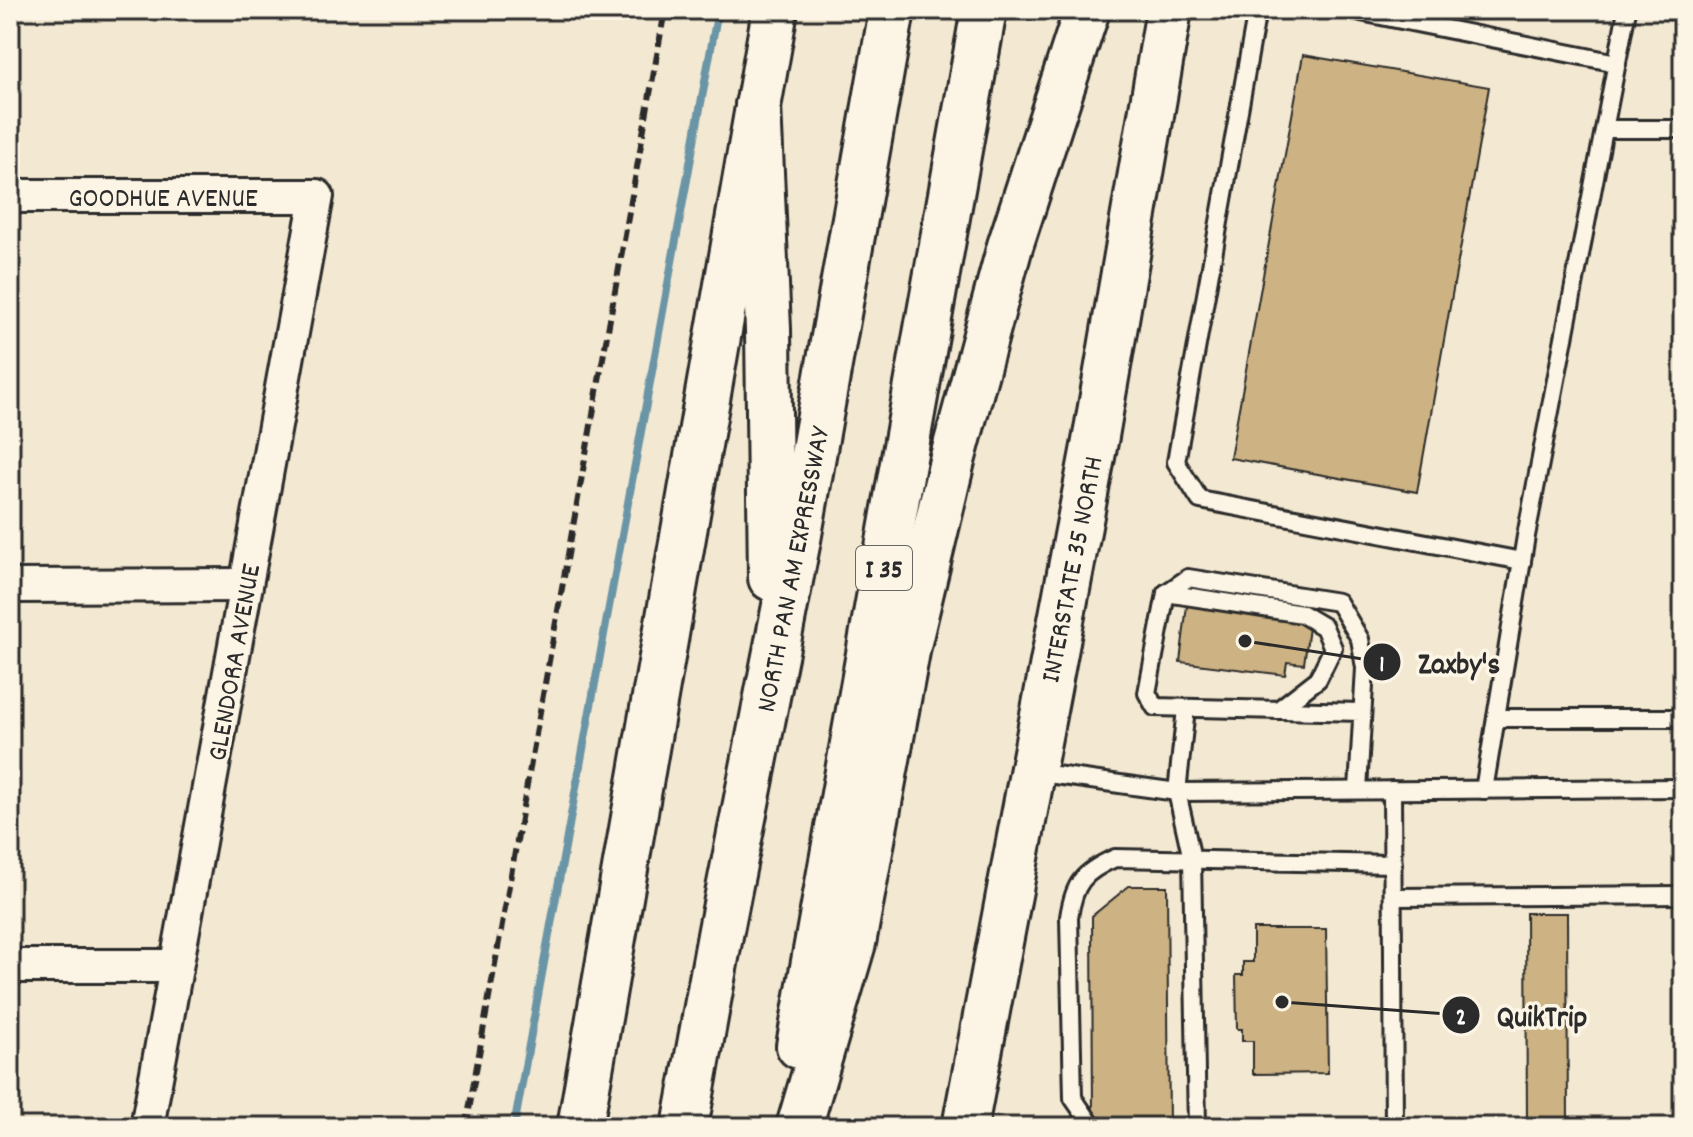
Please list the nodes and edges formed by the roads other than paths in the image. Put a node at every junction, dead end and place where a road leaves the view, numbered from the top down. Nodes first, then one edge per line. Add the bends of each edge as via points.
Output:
1 (775, 10) edge
2 (892, 10) edge
3 (984, 10) edge
4 (1087, 10) edge
5 (1169, 10) edge
6 (1257, 10) edge
7 (1351, 10) edge
8 (1627, 10) edge
9 (1670, 10) edge
10 (1683, 13) edge
11 (1617, 63) junction
12 (758, 105) junction
13 (1605, 129) junction
14 (1683, 129) edge
15 (10, 196) edge
16 (317, 196) joint
17 (1522, 561) junction
18 (246, 585) junction
19 (10, 586) edge
20 (1166, 593) junction
21 (772, 670) junction
22 (1186, 709) junction
23 (1278, 710) junction
24 (1361, 712) junction
25 (1496, 718) junction
26 (1683, 718) edge
27 (1031, 772) junction
28 (1683, 788) edge
29 (1358, 790) junction
30 (1392, 790) junction
31 (1484, 790) junction
32 (1177, 792) junction
33 (1192, 859) junction
34 (1393, 864) junction
35 (1683, 895) edge
36 (1393, 897) junction
37 (10, 966) edge
38 (176, 966) junction
39 (965, 1125) edge
40 (147, 1127) edge
41 (580, 1127) edge
42 (685, 1127) edge
43 (787, 1127) edge
44 (799, 1127) edge
45 (1093, 1127) edge
46 (1197, 1127) edge
47 (1394, 1127) edge

1 - 12 main road
2 - 21 main road, NORTH PAN AM EXPRESSWAY
3 - 43 main road, I 35
4 - 44 main road via 1010,246 952,461 908,646 853,943
5 - 27 main road, INTERSTATE 35 NORTH via 1096,436
6 - 17 lane via 1176,462 1200,500
7 - 11 lane
8 - 11 lane
9 - 10 lane
11 - 13 lane
12 - 21 main road via 768,329
12 - 41 main road
13 - 14 lane
13 - 17 lane
15 - 16 street, GOODHUE AVENUE
16 - 18 street, GLENDORA AVENUE
17 - 25 lane
18 - 19 street
18 - 38 street, GLENDORA AVENUE
20 - 22 lane via 1147,693 1155,707
20 - 23 lane via 1302,614 1324,627 1333,648 1318,679
20 - 24 lane via 1188,578 1338,602 1360,639 1365,668
21 - 42 main road, NORTH PAN AM EXPRESSWAY
22 - 23 lane
22 - 32 lane
23 - 24 lane
24 - 29 lane
25 - 26 lane
25 - 31 lane
27 - 32 lane
27 - 39 main road, INTERSTATE 35 NORTH
28 - 31 lane
29 - 30 lane
29 - 32 lane
30 - 31 lane
30 - 34 lane
32 - 33 lane
33 - 34 lane
33 - 45 lane via 1115,858 1092,868 1073,892 1073,1098
33 - 46 lane
34 - 36 lane
35 - 36 lane
36 - 47 lane
37 - 38 street
38 - 40 street, GLENDORA AVENUE

